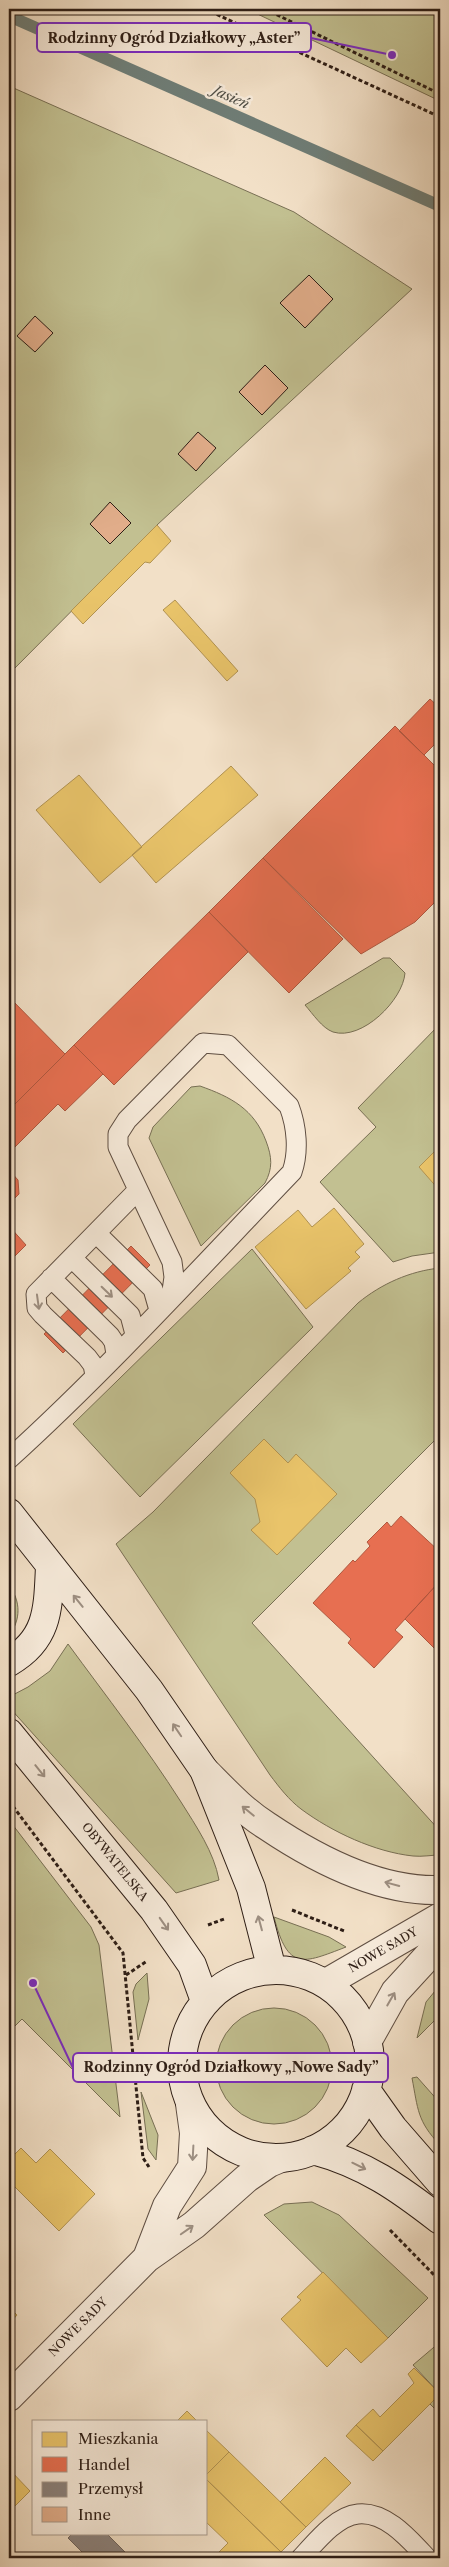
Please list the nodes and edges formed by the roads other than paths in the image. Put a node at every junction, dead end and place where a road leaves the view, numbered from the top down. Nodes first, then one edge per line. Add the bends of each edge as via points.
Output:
1 (138, 1190) junction
2 (96, 1233) junction
3 (72, 1258) junction
4 (51, 1278) junction
5 (165, 1304) junction
6 (136, 1334) junction
7 (116, 1354) junction
8 (95, 1374) junction
9 (9, 1459) edge
10 (9, 1513) edge
11 (50, 1566) junction
12 (9, 1662) edge
13 (9, 1733) edge
14 (204, 1770) junction
15 (440, 1890) edge
16 (440, 1917) edge
17 (440, 1943) edge
18 (272, 1970) junction
19 (326, 1983) junction
20 (205, 2001) junction
21 (367, 2042) junction
22 (366, 2090) junction
23 (190, 2104) junction
24 (313, 2150) junction
25 (281, 2158) junction
26 (440, 2182) edge
27 (440, 2220) edge
28 (147, 2258) junction
29 (9, 2397) edge
30 (301, 2558) edge
31 (427, 2558) edge

1 - 2 lane
1 - 5 lane via 172,1262 174,1277
1 - 5 lane via 118,1147 118,1134 127,1120 203,1043 228,1046 289,1106 297,1157 292,1172
2 - 3 lane
2 - 5 lane
3 - 4 lane
3 -> 6 lane via 130,1315
4 - 7 lane via 110,1336
4 -> 8 lane via 36,1294 37,1308 87,1357
5 - 6 lane
6 - 7 lane
7 - 8 lane
8 - 9 lane
10 - 11 main road
11 - 12 main road via 43,1626 28,1650
14 -> 11 main road via 149,1690
13 -> 20 main road, OBYWATELSKA via 154,1910 192,1965
15 -> 14 main road via 404,1887 331,1863 266,1826
18 -> 14 main road via 251,1888
16 - 19 main road, NOWE SADY
21 -> 17 main road via 395,1992
18 - 19 main road via 305,1975
18 - 20 main road via 251,1973 226,1984
19 - 21 main road via 351,2009
20 - 23 main road via 190,2024 182,2050 182,2078
21 - 22 main road via 369,2068
22 - 24 main road via 354,2116 336,2136
22 - 26 main road via 393,2128
23 - 25 main road via 206,2127 227,2145 253,2155
23 -> 28 main road, NOWE SADY via 194,2133 192,2167 168,2206
24 - 25 main road
24 -> 27 main road via 377,2174
28 -> 25 main road, NOWE SADY via 194,2225 246,2178
28 - 29 main road, NOWE SADY
30 - 31 lane via 338,2522 358,2514 380,2518 404,2533

